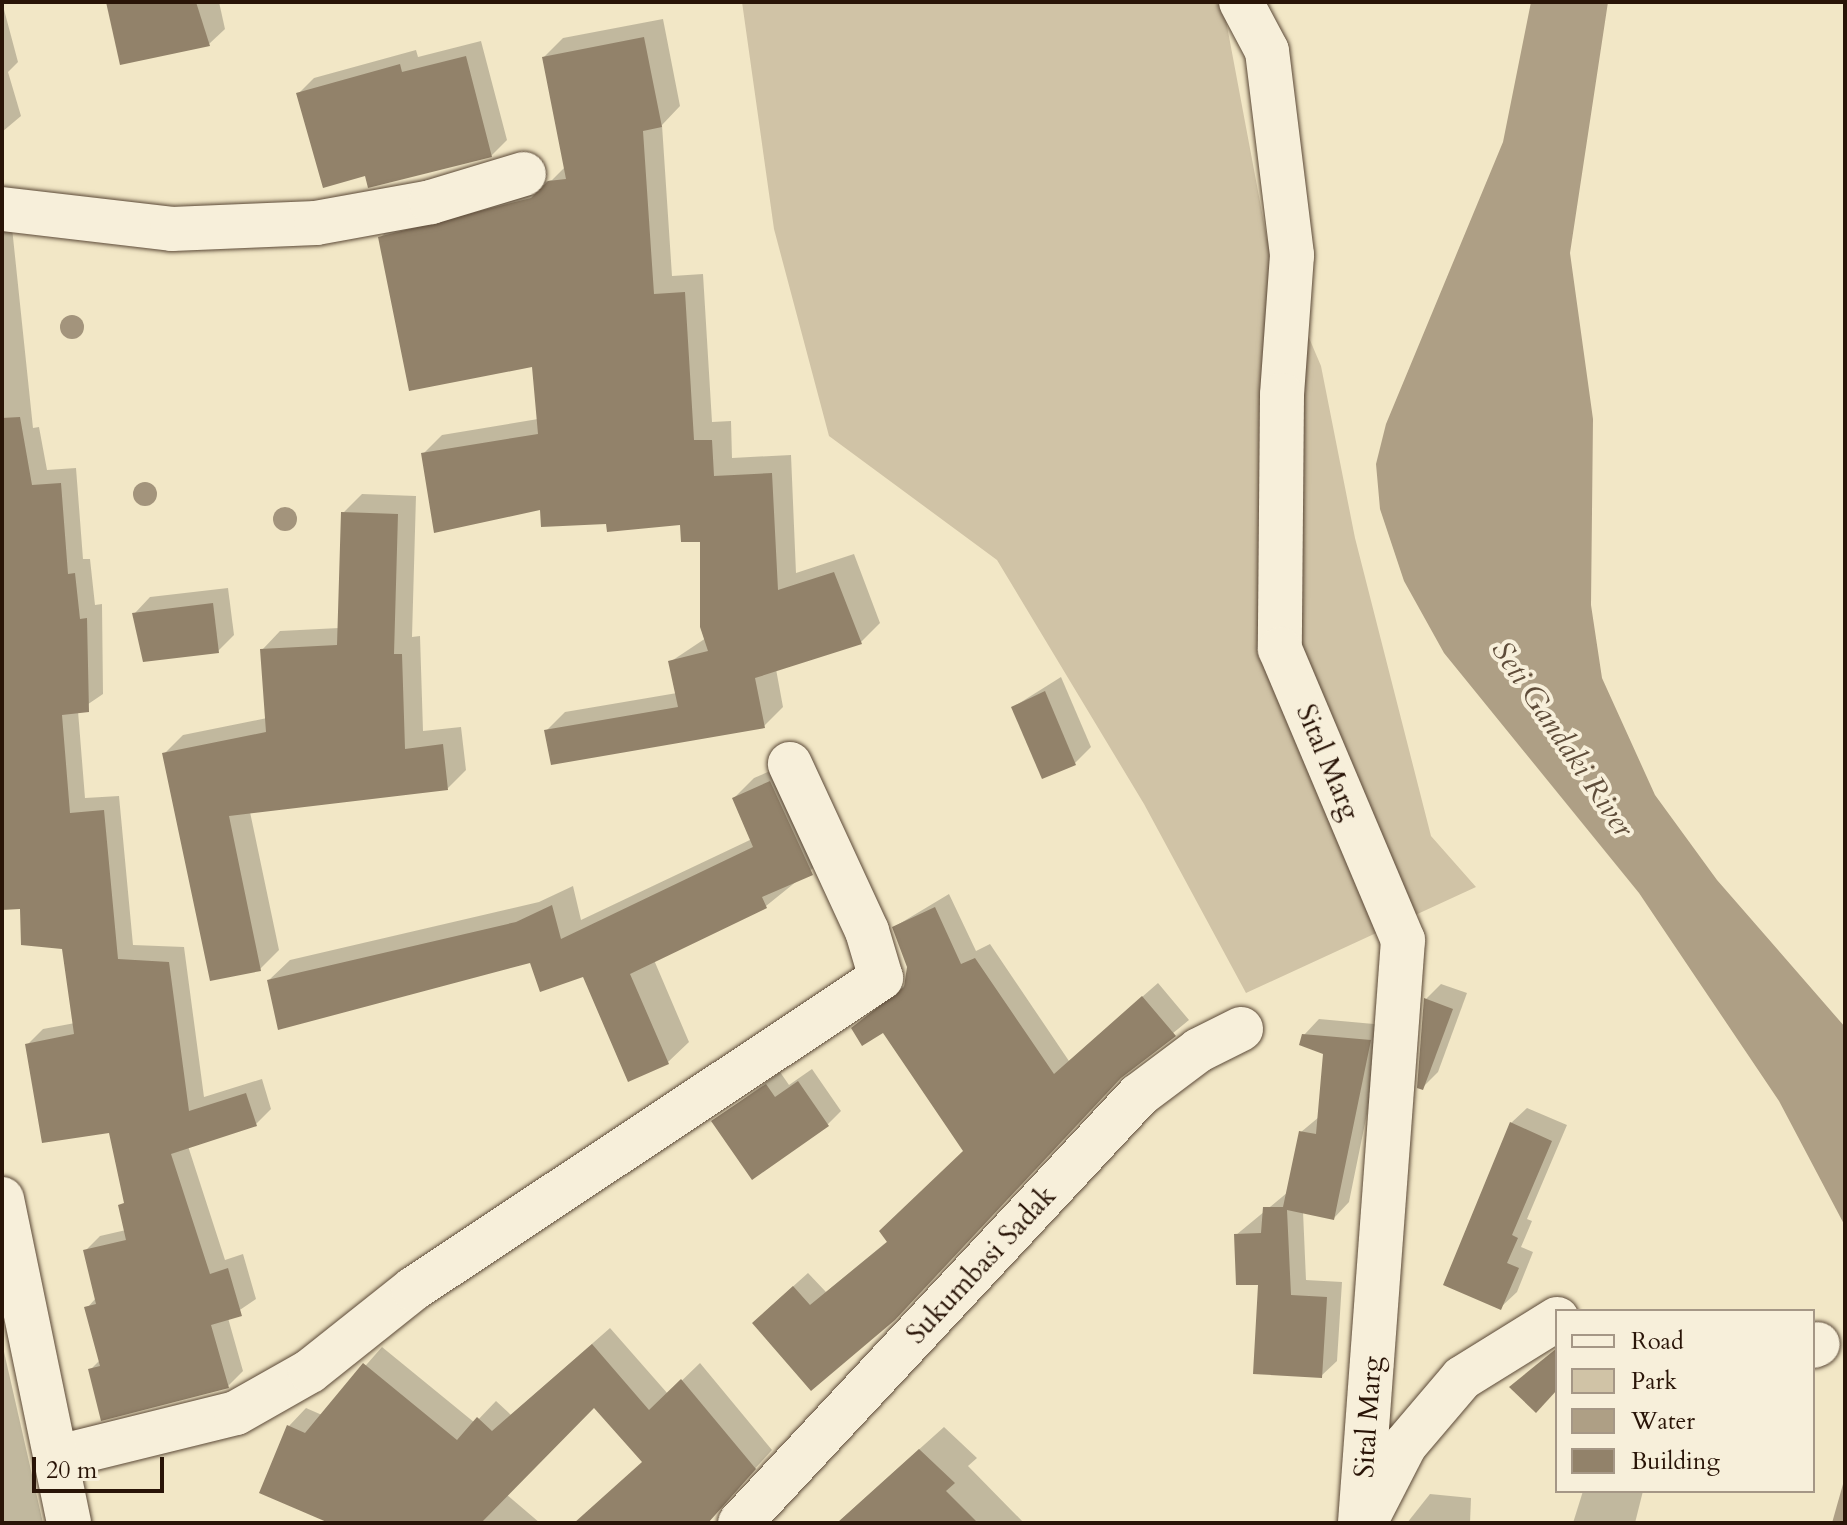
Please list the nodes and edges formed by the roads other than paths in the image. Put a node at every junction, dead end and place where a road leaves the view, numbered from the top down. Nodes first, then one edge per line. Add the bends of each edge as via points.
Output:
1 (1241, 2) edge
2 (524, 174) dead end
3 (2, 209) edge
4 (790, 764) dead end
5 (1241, 1029) dead end
6 (2, 1199) edge
7 (1555, 1320) edge
8 (58, 1457) junction
9 (69, 1523) edge
10 (740, 1523) edge
11 (1363, 1523) edge

1 - 11 street, Sital Marg via 1267,51 1292,255 1282,395 1280,649 1403,940
2 - 3 street via 431,202 316,223 172,229
4 - 8 street via 881,978 413,1289 310,1371 236,1413
5 - 10 street, Sukumbasi Sadak via 1199,1050 1139,1095
6 - 8 street
7 - 11 street via 1462,1378 1405,1445
8 - 9 street

